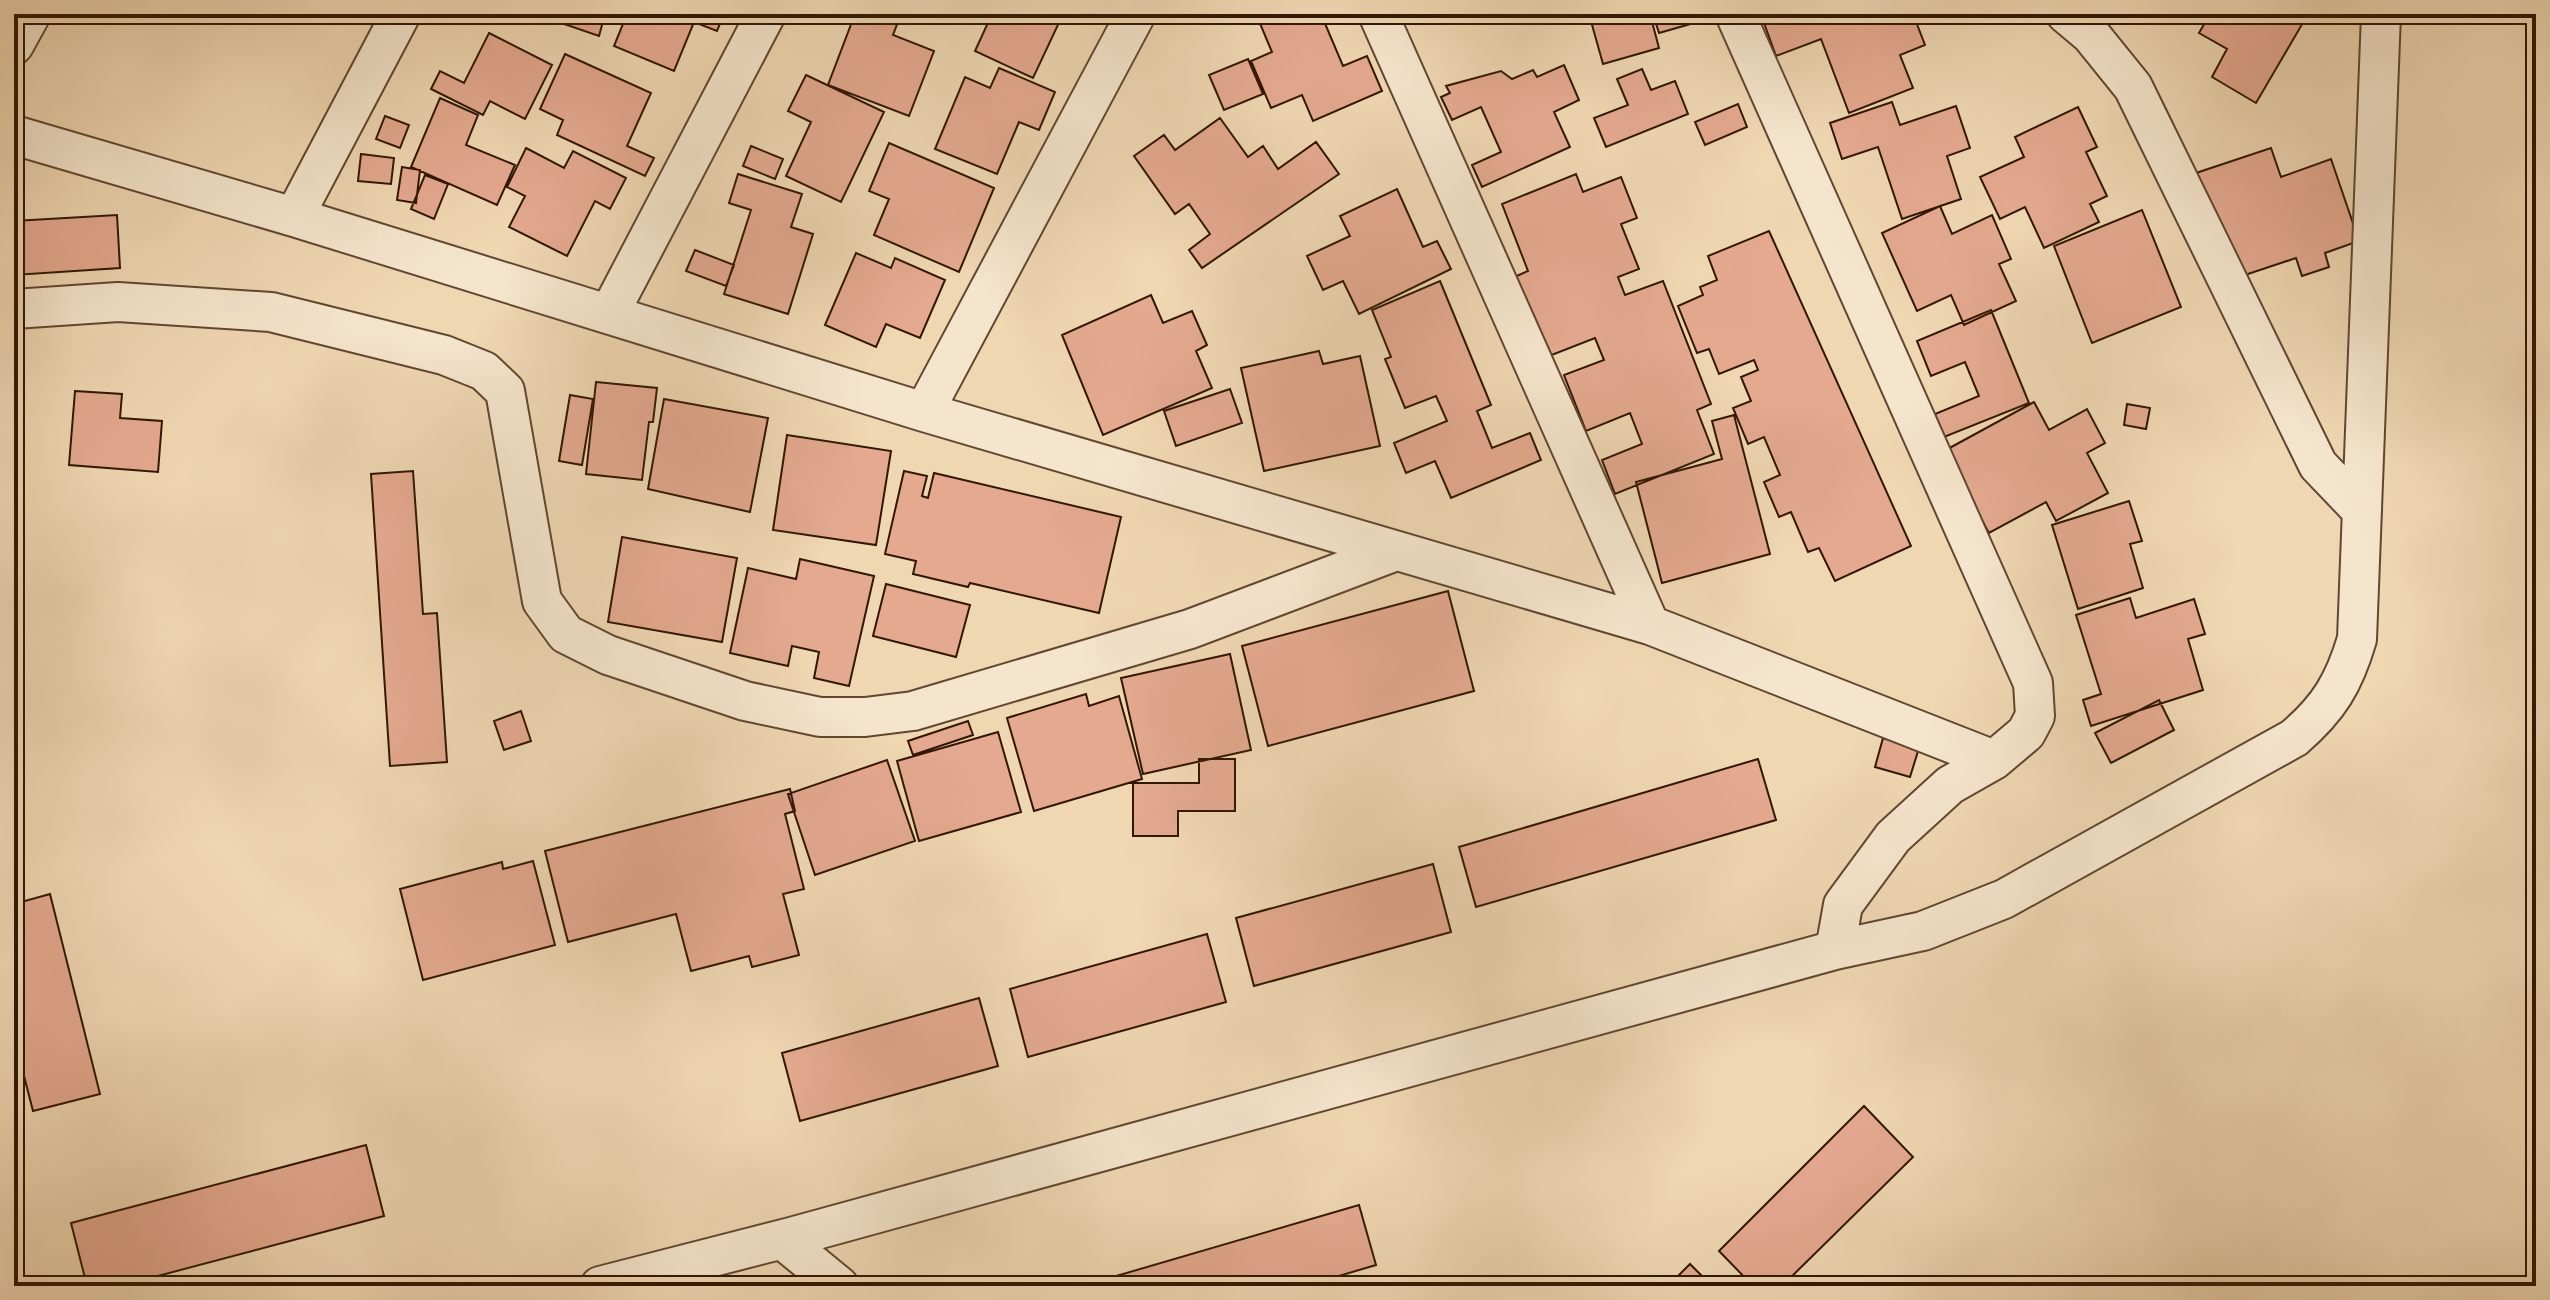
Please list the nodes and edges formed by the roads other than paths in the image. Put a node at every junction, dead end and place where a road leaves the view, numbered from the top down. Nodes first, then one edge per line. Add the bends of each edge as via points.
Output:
1 (31, 14) edge
2 (401, 14) edge
3 (766, 14) edge
4 (1136, 14) edge
5 (1378, 14) edge
6 (1735, 14) edge
7 (2066, 14) edge
8 (2381, 14) edge
9 (14, 45) edge
10 (14, 135) edge
11 (294, 217) junction
12 (14, 309) edge
13 (609, 314) junction
14 (924, 412) junction
15 (2362, 511) junction
16 (1396, 551) junction
17 (1650, 625) junction
18 (1994, 760) junction
19 (1835, 950) junction
20 (783, 1240) junction
21 (600, 1286) edge
22 (839, 1286) edge

1 - 9 street
2 - 11 street
3 - 13 street
4 - 14 street
5 - 17 street
6 - 18 street via 2033,683 2035,716 2026,733
7 - 15 street via 2091,35 2133,87 2318,465
8 - 15 street
10 - 11 street
11 - 13 street
12 - 16 street via 118,302 271,312 444,355 484,371 505,391 542,601 566,634 608,655 745,701 820,717 865,717 928,707 1190,629
13 - 14 street
14 - 16 street
15 - 19 street via 2357,639 2335,695 2294,738 2004,899 1923,931
16 - 17 street
17 - 18 street
18 - 19 street via 1950,785 1893,837 1843,905
19 - 20 street
20 - 21 street
20 - 22 street

